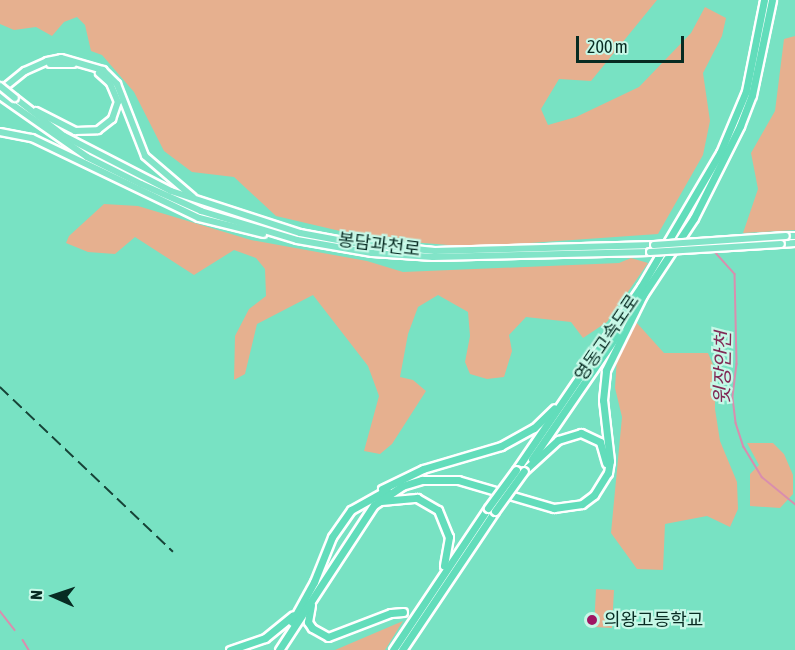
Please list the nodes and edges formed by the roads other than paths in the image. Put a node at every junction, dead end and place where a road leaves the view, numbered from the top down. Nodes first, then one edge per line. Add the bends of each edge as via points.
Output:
1 (764, 0) edge
2 (772, 0) edge
3 (0, 87) edge
4 (0, 94) edge
5 (15, 98) junction
6 (0, 132) edge
7 (204, 204) junction
8 (795, 236) edge
9 (297, 240) junction
10 (795, 243) edge
11 (643, 295) junction
12 (572, 389) junction
13 (520, 471) junction
14 (370, 497) junction
15 (374, 505) junction
16 (437, 589) junction
17 (312, 598) junction
18 (299, 609) junction
19 (403, 612) dead end
20 (407, 633) junction
21 (230, 650) edge
22 (277, 650) edge
23 (393, 650) edge
24 (402, 650) edge

1 - 12 highway, 영동고속도로 via 746,91 720,153 688,214
2 - 11 highway, 영동고속도로 via 752,95 740,126 694,218
3 - 5 highway, 봉담과천로, bridge
4 - 5 highway via 27,73 67,63 102,74 118,102 112,119 88,133 56,124
4 - 7 highway via 26,71 47,61 61,58 103,70 117,84 146,156 177,186
4 - 9 highway, 봉담과천로 via 87,157 141,184 201,210
5 - 7 highway, 봉담과천로 via 64,136
6 - 9 highway via 33,138 199,218 231,229
7 - 8 highway, 봉담과천로, bridge via 300,233 397,248 481,251
9 - 10 highway, 봉담과천로, bridge via 372,253 433,257 650,252
11 - 13 highway, 영동고속도로
11 - 15 highway via 606,370 603,400 610,461 608,473 594,495 582,504 554,508 458,480 430,479 402,486
12 - 13 highway, 영동고속도로
12 - 14 highway via 520,437 485,453 398,479
13 - 14 highway via 569,434 591,437 605,451 604,473 598,484 579,501 568,505 543,503 458,476 420,477
13 - 16 highway, 영동고속도로, bridge
14 - 18 highway via 351,510 332,537
15 - 16 highway via 404,496 438,510 447,527 449,547
15 - 17 highway
16 - 20 highway, 영동고속도로
17 - 19 highway via 308,622 322,636 339,635 391,613
17 - 22 highway
18 - 21 highway via 282,628
18 - 22 highway
20 - 23 highway, 영동고속도로
20 - 24 highway, 영동고속도로

